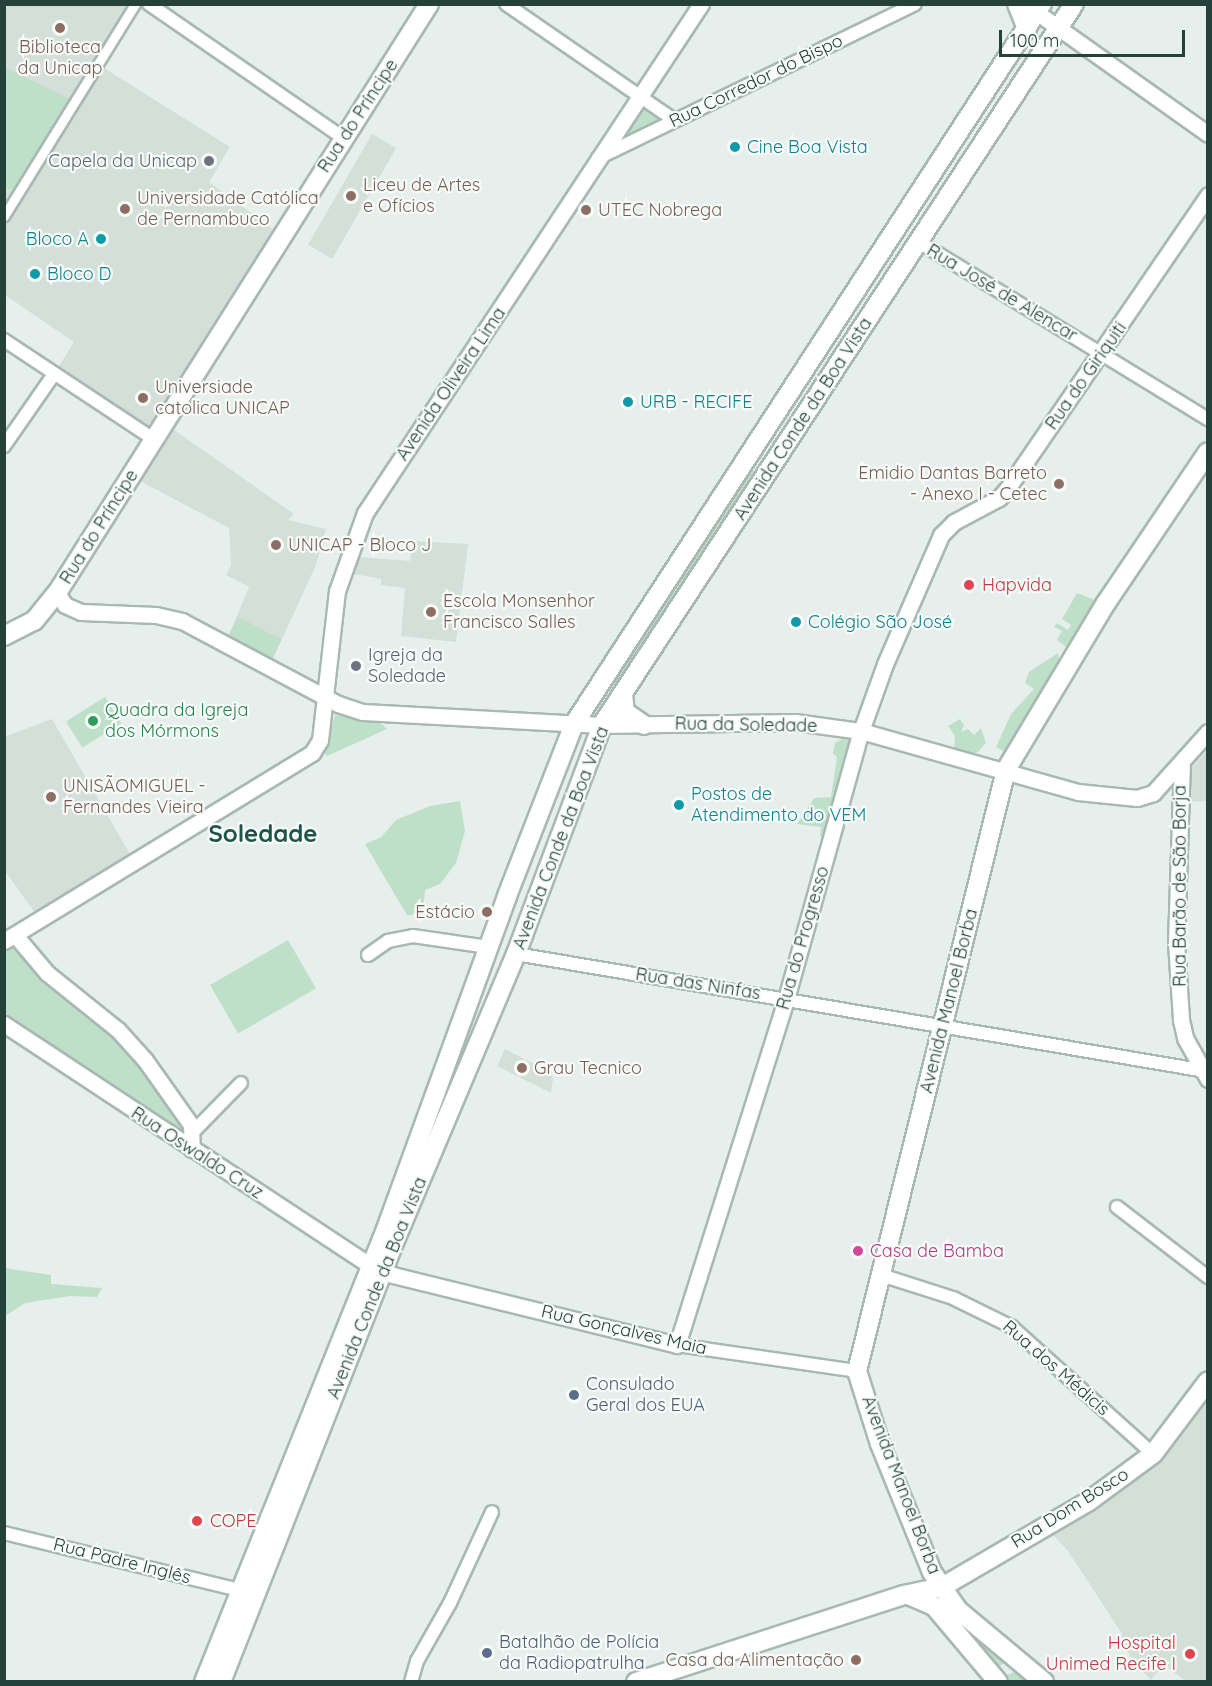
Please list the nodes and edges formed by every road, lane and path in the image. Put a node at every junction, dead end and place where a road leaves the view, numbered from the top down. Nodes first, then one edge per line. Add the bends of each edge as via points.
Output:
1 (135, 4) edge
2 (149, 4) edge
3 (429, 4) edge
4 (506, 4) edge
5 (701, 4) edge
6 (915, 4) edge
7 (1017, 4) edge
8 (1074, 4) edge
9 (1035, 7) edge
10 (1027, 29) junction
11 (1059, 30) junction
12 (641, 97) junction
13 (674, 120) junction
14 (1208, 134) edge
15 (343, 138) junction
16 (597, 159) junction
17 (1208, 195) edge
18 (4, 216) edge
19 (919, 243) junction
20 (4, 340) edge
21 (1102, 353) junction
22 (54, 374) junction
23 (1208, 419) edge
24 (154, 440) junction
25 (4, 446) edge
26 (1208, 452) edge
27 (941, 535) joint
28 (57, 593) junction
29 (4, 636) edge
30 (623, 694) junction
31 (325, 697) junction
32 (574, 724) junction
33 (644, 725) junction
34 (602, 726) junction
35 (861, 731) junction
36 (1208, 732) edge
37 (1182, 761) junction
38 (1006, 770) junction
39 (10, 938) edge
40 (488, 947) junction
41 (516, 954) junction
42 (368, 955) dead end
43 (786, 999) junction
44 (4, 1024) edge
45 (943, 1026) junction
46 (1204, 1074) edge
47 (241, 1083) dead end
48 (194, 1131) junction
49 (192, 1149) junction
50 (1117, 1207) dead end
51 (382, 1271) junction
52 (881, 1275) junction
53 (1208, 1277) edge
54 (677, 1345) junction
55 (857, 1371) junction
56 (1208, 1381) edge
57 (1153, 1454) junction
58 (492, 1512) dead end
59 (4, 1533) edge
60 (927, 1561) junction
61 (942, 1587) junction
62 (239, 1590) junction
63 (904, 1595) junction
64 (1023, 1665) junction
65 (669, 1676) edge
66 (204, 1682) edge
67 (221, 1682) edge
68 (411, 1682) edge
69 (636, 1682) edge
70 (998, 1682) edge
71 (1044, 1682) edge

1 - 18 street
2 - 15 street
3 - 15 main road, Rua do Príncipe
4 - 12 street
5 - 12 street, Avenida Oliveira Lima
6 - 13 street, Rua Corredor do Bispo
7 - 10 main road
8 - 11 main road, Avenida Conde da Boa Vista
9 - 10 main road, Avenida Conde da Boa Vista
9 - 11 street
10 - 32 main road, Avenida Conde da Boa Vista
11 - 14 street
11 - 19 main road, Avenida Conde da Boa Vista
12 - 13 street
12 - 16 street, Avenida Oliveira Lima
13 - 16 street, Rua Corredor do Bispo
15 - 24 main road, Rua do Príncipe
16 - 31 street, Avenida Oliveira Lima via 365,513 337,591
17 - 21 street, Rua do Giriquiti
19 - 21 street, Rua José de Alencar
19 - 30 main road, Avenida Conde da Boa Vista
20 - 22 street
21 - 23 street, Rua José de Alencar
21 - 27 street, Rua do Giriquiti via 1007,489 993,502 954,522
22 - 24 street
22 - 25 street
24 - 28 main road, Rua do Príncipe
26 - 38 main road, Avenida Manoel Borba via 1106,603
27 - 35 street, Rua do Progresso via 885,664
28 - 29 main road, Rua do Príncipe via 34,621
28 - 31 street, Rua da Soledade via 65,604 81,612 156,615 182,621
30 - 33 main road via 625,712
30 - 34 main road, Avenida Conde da Boa Vista
31 - 32 street, Rua da Soledade via 363,712
31 - 39 street, Avenida Oliveira Lima via 320,740 306,757
32 - 34 street, Rua da Soledade
32 - 40 main road, Avenida Conde da Boa Vista
33 - 34 street, Rua da Soledade
33 - 35 street, Rua da Soledade via 795,722
34 - 41 main road, Avenida Conde da Boa Vista
35 - 38 street, Rua da Soledade
35 - 43 street, Rua do Progresso
36 - 37 street, Rua Barão de São Borja
37 - 38 street, Rua da Soledade via 1153,793 1137,798 1078,792
37 - 46 street, Rua Barão de São Borja via 1177,953 1181,1020
38 - 45 main road, Avenida Manoel Borba
39 - 48 street via 46,973 118,1030 145,1060
40 - 42 street via 413,936 388,941
40 - 51 main road, Avenida Conde da Boa Vista
41 - 43 street, Rua das Ninfas
41 - 51 main road, Avenida Conde da Boa Vista
43 - 45 street, Rua das Ninfas
43 - 54 street, Rua do Progresso
44 - 49 street, Rua Oswaldo Cruz
45 - 46 street, Rua das Ninfas
45 - 52 main road, Avenida Manoel Borba
47 - 48 street
48 - 49 street
49 - 51 street, Rua Oswaldo Cruz
50 - 53 street
51 - 54 street, Rua Gonçalves Maia
51 - 62 main road, Avenida Conde da Boa Vista
51 - 67 main road, Avenida Conde da Boa Vista
52 - 55 main road, Avenida Manoel Borba
52 - 57 street, Rua dos Médicis via 953,1298 1012,1327
54 - 55 street, Rua Gonçalves Maia
55 - 60 main road, Avenida Manoel Borba via 880,1444
56 - 57 main road, Rua Dom Bosco
57 - 61 main road, Rua Dom Bosco via 1089,1501
58 - 68 street via 450,1603 417,1661
59 - 62 street, Rua Padre Inglês
60 - 61 main road, Avenida Manoel Borba
60 - 63 main road
61 - 63 main road, Rua Dom Bosco
61 - 64 main road, Avenida Manoel Borba via 964,1616
62 - 66 main road, Avenida Conde da Boa Vista
63 - 65 main road, Rua Dom Bosco
63 - 70 main road via 918,1596 934,1606
64 - 70 main road via 1004,1666
64 - 71 main road, Avenida Manoel Borba
65 - 69 main road, Rua Dom Bosco

